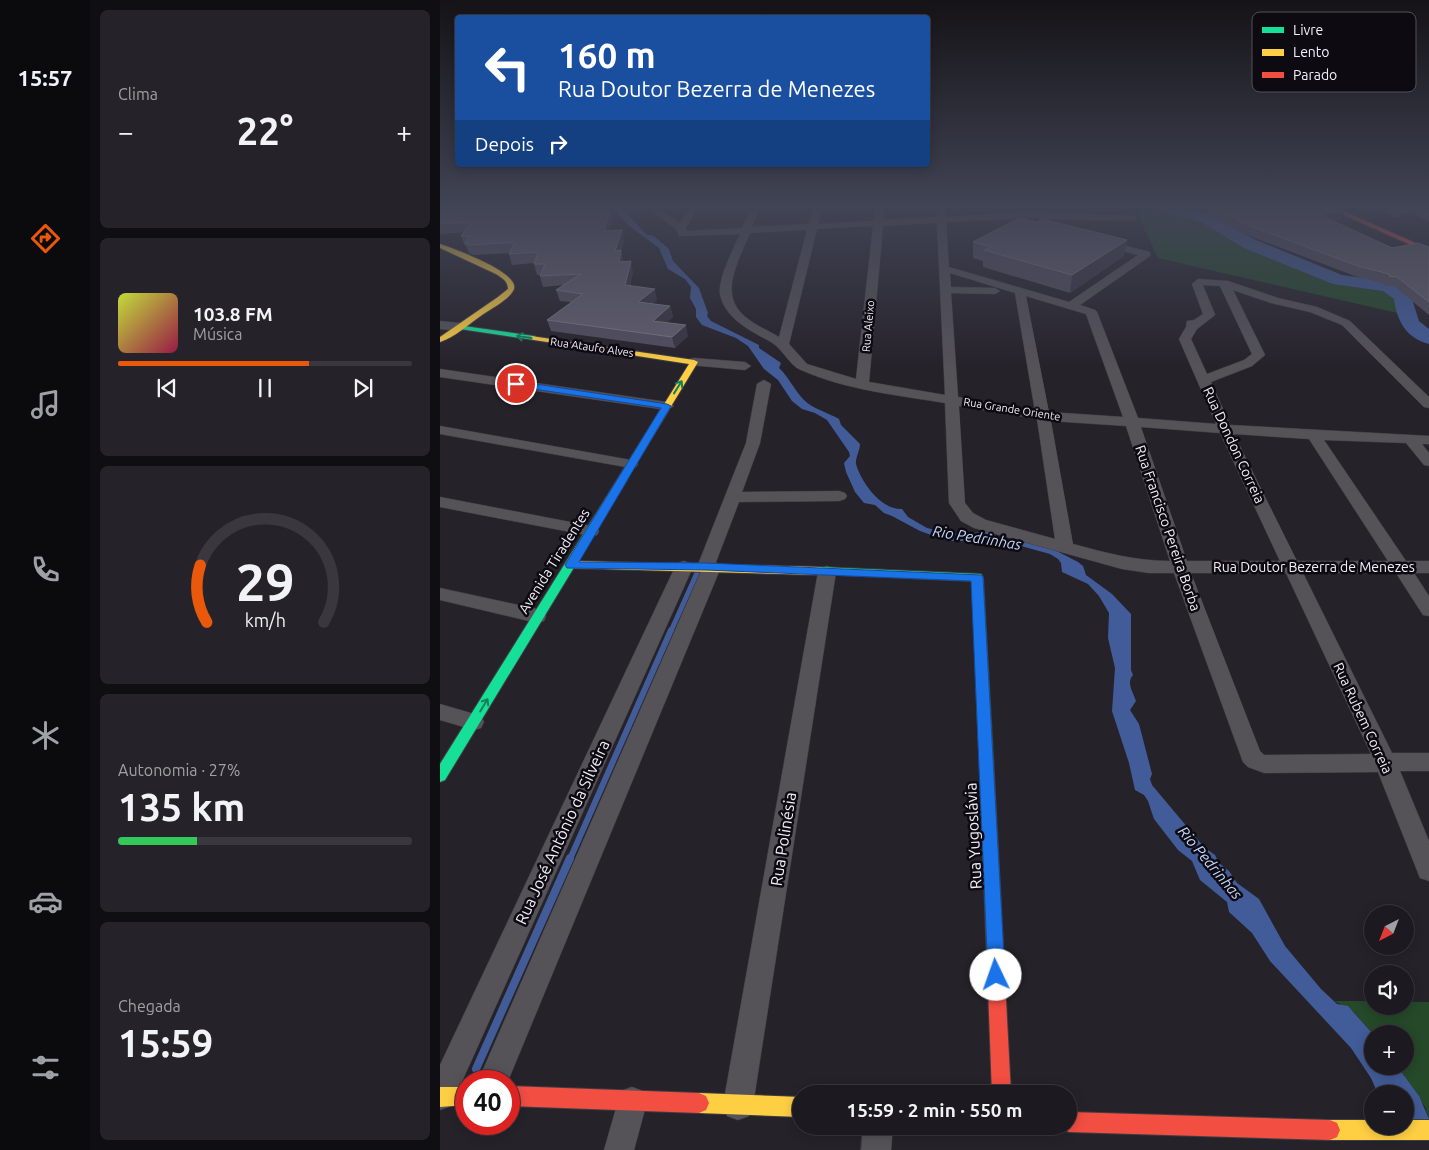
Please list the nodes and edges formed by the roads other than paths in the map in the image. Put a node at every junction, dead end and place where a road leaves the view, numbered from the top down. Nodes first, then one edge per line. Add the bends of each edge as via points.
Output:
1 (470, 261) edge
2 (734, 261) edge
3 (804, 261) edge
4 (874, 261) edge
5 (945, 261) edge
6 (1136, 261) edge
7 (946, 269) junction
8 (1224, 283) junction
9 (947, 290) junction
10 (1018, 292) junction
11 (1071, 306) junction
12 (440, 325) edge
13 (460, 327) junction
14 (440, 340) edge
15 (783, 344) junction
16 (694, 362) junction
17 (745, 366) dead end
18 (440, 373) edge
19 (1204, 380) junction
20 (764, 384) dead end
21 (862, 386) junction
22 (950, 399) junction
23 (1429, 404) edge
24 (667, 406) junction
25 (1043, 416) junction
26 (1132, 422) junction
27 (1225, 429) junction
28 (440, 430) edge
29 (1314, 435) junction
30 (1411, 440) junction
31 (1429, 440) edge
32 (1429, 462) edge
33 (631, 464) junction
34 (839, 496) dead end
35 (734, 497) junction
36 (440, 502) edge
37 (591, 531) junction
38 (1065, 547) junction
39 (571, 565) junction
40 (701, 567) junction
41 (1292, 567) junction
42 (1402, 567) junction
43 (1429, 567) edge
44 (1181, 568) junction
45 (827, 572) junction
46 (440, 594) edge
47 (1429, 610) edge
48 (537, 616) junction
49 (440, 712) edge
50 (474, 722) junction
51 (1385, 761) junction
52 (1429, 762) edge
53 (440, 776) edge
54 (1429, 870) edge
55 (497, 1070) edge
56 (1002, 1085) edge
57 (455, 1096) edge
58 (440, 1097) edge
59 (520, 1097) edge
60 (632, 1102) junction
61 (738, 1105) junction
62 (792, 1107) edge
63 (1077, 1123) edge
64 (1429, 1130) edge
65 (877, 1135) edge
66 (1201, 1139) edge
67 (619, 1150) edge
68 (876, 1150) edge

1 - 13 street via 509,281 511,290
2 - 15 street, Rua Grande Oriente via 725,284 732,309 743,321
3 - 15 street
4 - 21 street, Rua Aleixo
5 - 7 street
6 - 11 street
7 - 9 street
7 - 10 street
8 - 19 street via 1259,355 1248,363
8 - 19 street, Rua Dondon Correia via 1202,281 1197,284 1209,315 1192,325 1184,339
8 - 23 street via 1346,322
9 - 10 street
9 - 22 street
10 - 11 street
10 - 25 street
11 - 26 street, Rua Francisco Pereira Borba via 1091,312
12 - 13 street, Rua Ataufo Alves
13 - 14 street
16 -> 13 street, Rua Ataufo Alves
15 - 21 street, Rua Grande Oriente via 803,367
16 - 17 street, Rua Ataufo Alves
24 -> 16 street, Avenida Tiradentes
18 - 24 street
19 - 27 street, Rua Dondon Correia
20 - 35 street, Rua José Antônio da Silveira via 753,443
21 - 22 street, Rua Grande Oriente
22 - 25 street, Rua Grande Oriente
22 - 38 street, Rua Doutor Bezerra de Menezes via 957,503 967,517 980,524
24 - 33 street, Avenida Tiradentes
25 - 26 street, Rua Grande Oriente
25 - 38 street
26 - 27 street, Rua Grande Oriente
26 - 44 street, Rua Francisco Pereira Borba
27 - 29 street, Rua Grande Oriente
27 - 41 street, Rua Dondon Correia
28 - 33 street
29 - 30 street, Rua Grande Oriente
29 - 42 street
30 - 31 street, Rua Grande Oriente
30 - 32 street
33 - 37 street, Avenida Tiradentes
34 - 35 street
35 - 40 street, Rua José Antônio da Silveira
36 - 37 street
37 - 39 street, Avenida Tiradentes
38 - 44 street, Rua Doutor Bezerra de Menezes via 1122,563
39 - 40 street
39 - 48 street, Avenida Tiradentes
40 - 45 street
40 - 55 street, Rua José Antônio da Silveira
40 - 58 street, Rua José Antônio da Silveira
41 - 42 street, Rua Doutor Bezerra de Menezes
41 - 44 street, Rua Doutor Bezerra de Menezes
41 - 51 street, Rua Rubem Correia
42 - 43 street, Rua Doutor Bezerra de Menezes
42 - 47 street
44 - 51 street, Rua Francisco Pereira Borba via 1251,756 1256,761 1264,764
45 - 56 street, Rua Yugoslávia via 977,577
45 - 61 street, Rua Polinésia
46 - 48 street
50 -> 48 street, Avenida Tiradentes
49 - 50 street
50 - 53 street, Avenida Tiradentes
51 - 52 street
51 - 54 street, Rua Rubem Correia
57 - 58 street
59 - 60 street
60 - 61 street
60 - 67 street
61 - 62 street
63 - 66 street
64 - 66 street
65 - 68 street

